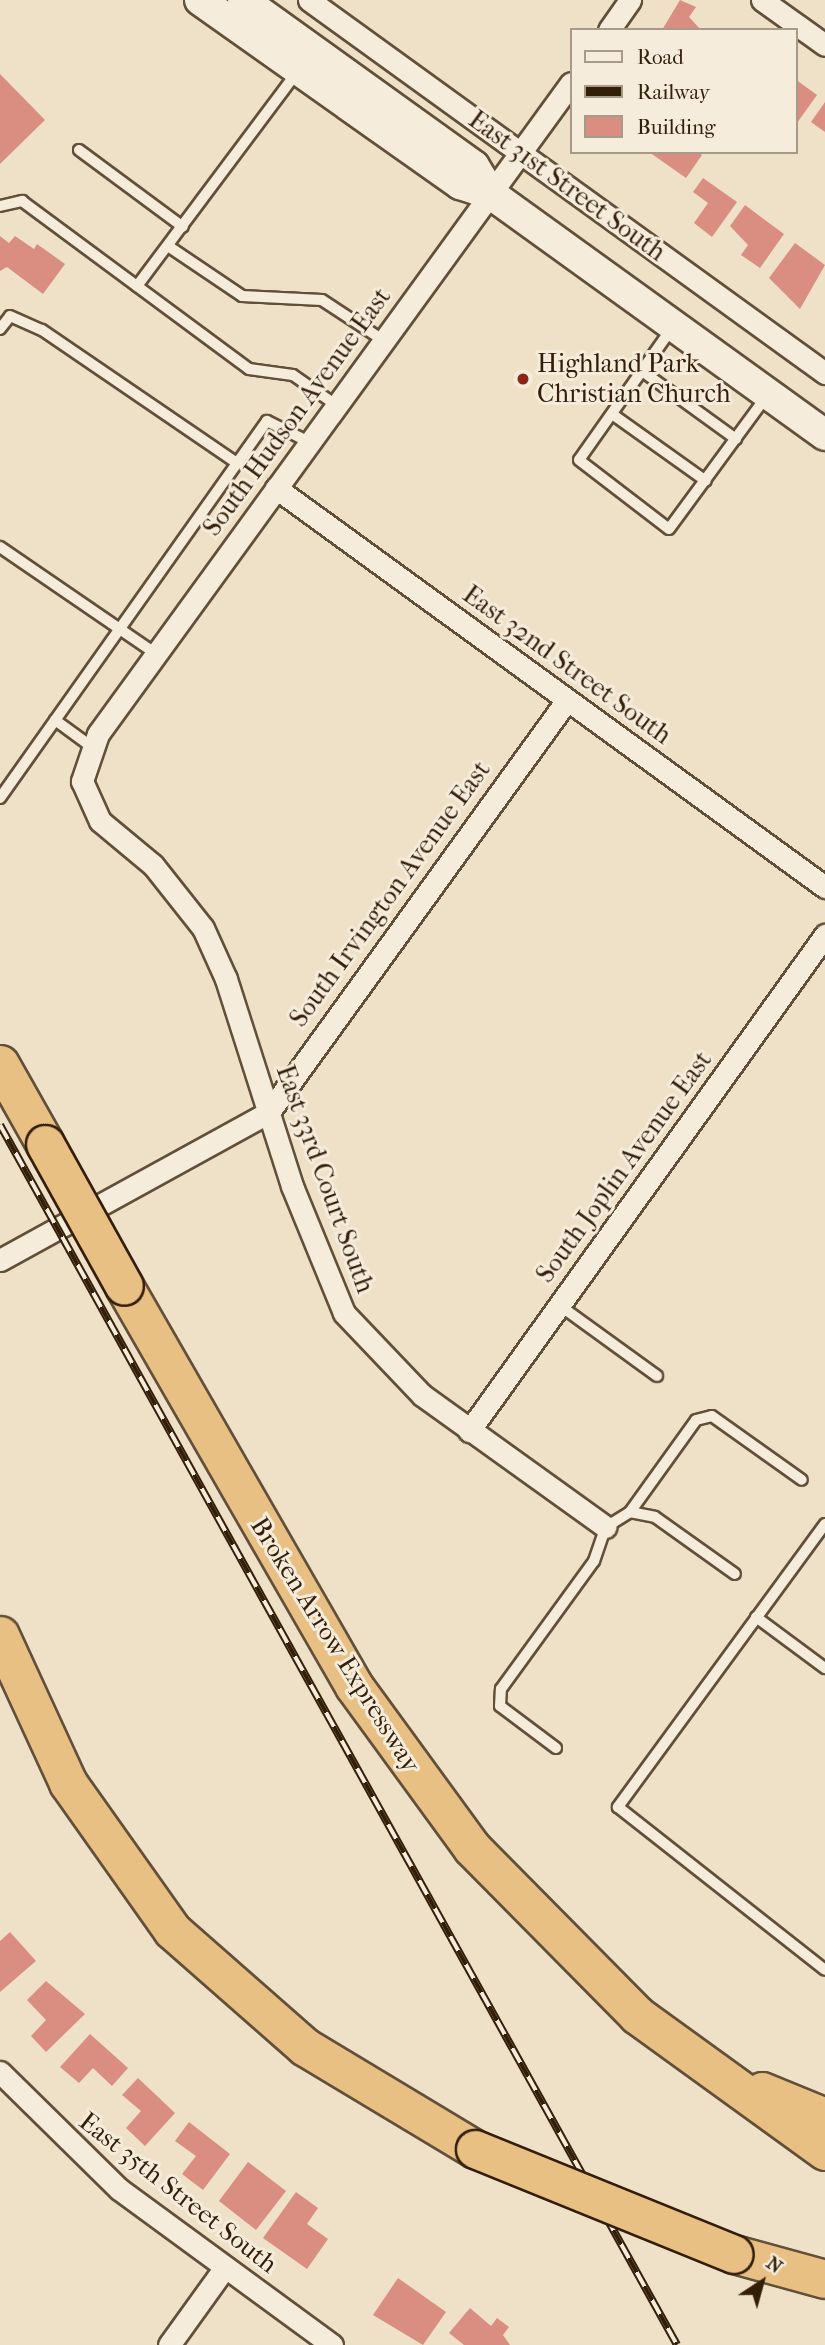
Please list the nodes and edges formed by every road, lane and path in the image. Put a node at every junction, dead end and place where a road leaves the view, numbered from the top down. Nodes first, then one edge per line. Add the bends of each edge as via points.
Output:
1 (200, 0) edge
2 (243, 0) edge
3 (309, 0) edge
4 (629, 0) edge
5 (762, 0) edge
6 (610, 28) edge
7 (825, 46) edge
8 (299, 69) junction
9 (570, 84) edge
10 (79, 150) dead end
11 (522, 153) junction
12 (491, 194) junction
13 (0, 206) edge
14 (183, 227) junction
15 (168, 246) junction
16 (137, 286) junction
17 (674, 326) junction
18 (0, 329) edge
19 (383, 340) junction
20 (642, 371) junction
21 (825, 373) edge
22 (768, 394) junction
23 (336, 405) junction
24 (612, 414) junction
25 (825, 435) edge
26 (736, 439) junction
27 (309, 442) junction
28 (237, 463) junction
29 (706, 481) junction
30 (276, 488) junction
31 (0, 547) edge
32 (121, 627) junction
33 (156, 654) junction
34 (567, 700) junction
35 (55, 720) junction
36 (92, 747) junction
37 (82, 781) joint
38 (0, 798) edge
39 (825, 887) edge
40 (825, 935) edge
41 (0, 1064) edge
42 (269, 1112) junction
43 (0, 1260) edge
44 (559, 1305) junction
45 (657, 1376) dead end
46 (469, 1431) junction
47 (803, 1480) dead end
48 (630, 1513) junction
49 (825, 1524) edge
50 (606, 1527) junction
51 (735, 1574) dead end
52 (756, 1617) junction
53 (0, 1635) edge
54 (825, 1668) edge
55 (556, 1748) dead end
56 (825, 1970) edge
57 (700, 2065) junction
58 (0, 2072) edge
59 (825, 2117) edge
60 (825, 2151) edge
61 (225, 2267) junction
62 (825, 2279) edge
63 (169, 2345) edge
64 (332, 2345) edge

1 - 8 main road, East 31st Street South
2 - 12 main road, East 31st Street South via 474,166
3 - 11 street, East 31st Street South
4 - 6 street
5 - 7 street
8 - 12 main road, East 31st Street South via 460,184
8 - 14 lane
9 - 11 street, South Hudson Avenue East
10 - 14 lane
11 - 12 street, South Hudson Avenue East
11 - 21 street, East 31st Street South
12 - 17 main road, East 31st Street South
12 - 19 street, South Hudson Avenue East
13 - 16 lane via 22,201
14 - 15 lane
15 - 16 lane
15 - 19 lane via 242,296 323,300
16 - 23 lane via 248,369 293,375
17 - 20 lane
17 - 22 main road, East 31st Street South
18 - 28 lane via 10,316 42,330
19 - 23 street, South Hudson Avenue East
20 - 24 lane
20 - 26 lane
22 - 25 main road, East 31st Street South
22 - 26 lane
23 - 27 street, South Hudson Avenue East
24 - 29 lane
24 - 29 lane via 579,460 669,529
26 - 29 lane
27 - 28 lane via 267,421
27 - 30 street, South Hudson Avenue East
28 - 32 lane
30 - 33 street, South Hudson Avenue East
30 - 34 street, East 32nd Street South
31 - 32 lane
32 - 33 lane
32 - 35 lane
33 - 36 street, South Hudson Avenue East
34 - 39 street, East 32nd Street South
34 - 42 street, South Irvington Avenue East
35 - 36 lane
35 - 38 lane
36 - 37 street, South Hudson Avenue East
37 - 42 street, East 33rd Court South via 100,821 153,865 204,928
40 - 44 street, South Joplin Avenue East
41 - 57 highway, Broken Arrow Expressway, bridge via 293,1587 420,1780 525,1908
42 - 43 street, South Irvington Avenue East
42 - 46 street, East 33rd Court South via 344,1313 389,1367
44 - 45 lane
44 - 46 street, South Joplin Avenue East
46 - 50 street, East 33rd Court South
47 - 48 lane via 712,1416 696,1420
48 - 50 lane
48 - 51 lane via 655,1517
49 - 52 lane
50 - 55 lane via 594,1561 501,1689 500,1706
52 - 54 lane
52 - 56 lane via 618,1807
53 - 62 highway, bridge via 68,1783 172,1930 251,2006 315,2054 475,2149 734,2253
57 - 59 highway
57 - 60 highway, Broken Arrow Expressway
58 - 61 street, East 35th Street South via 119,2189
61 - 63 street
61 - 64 street, East 35th Street South

